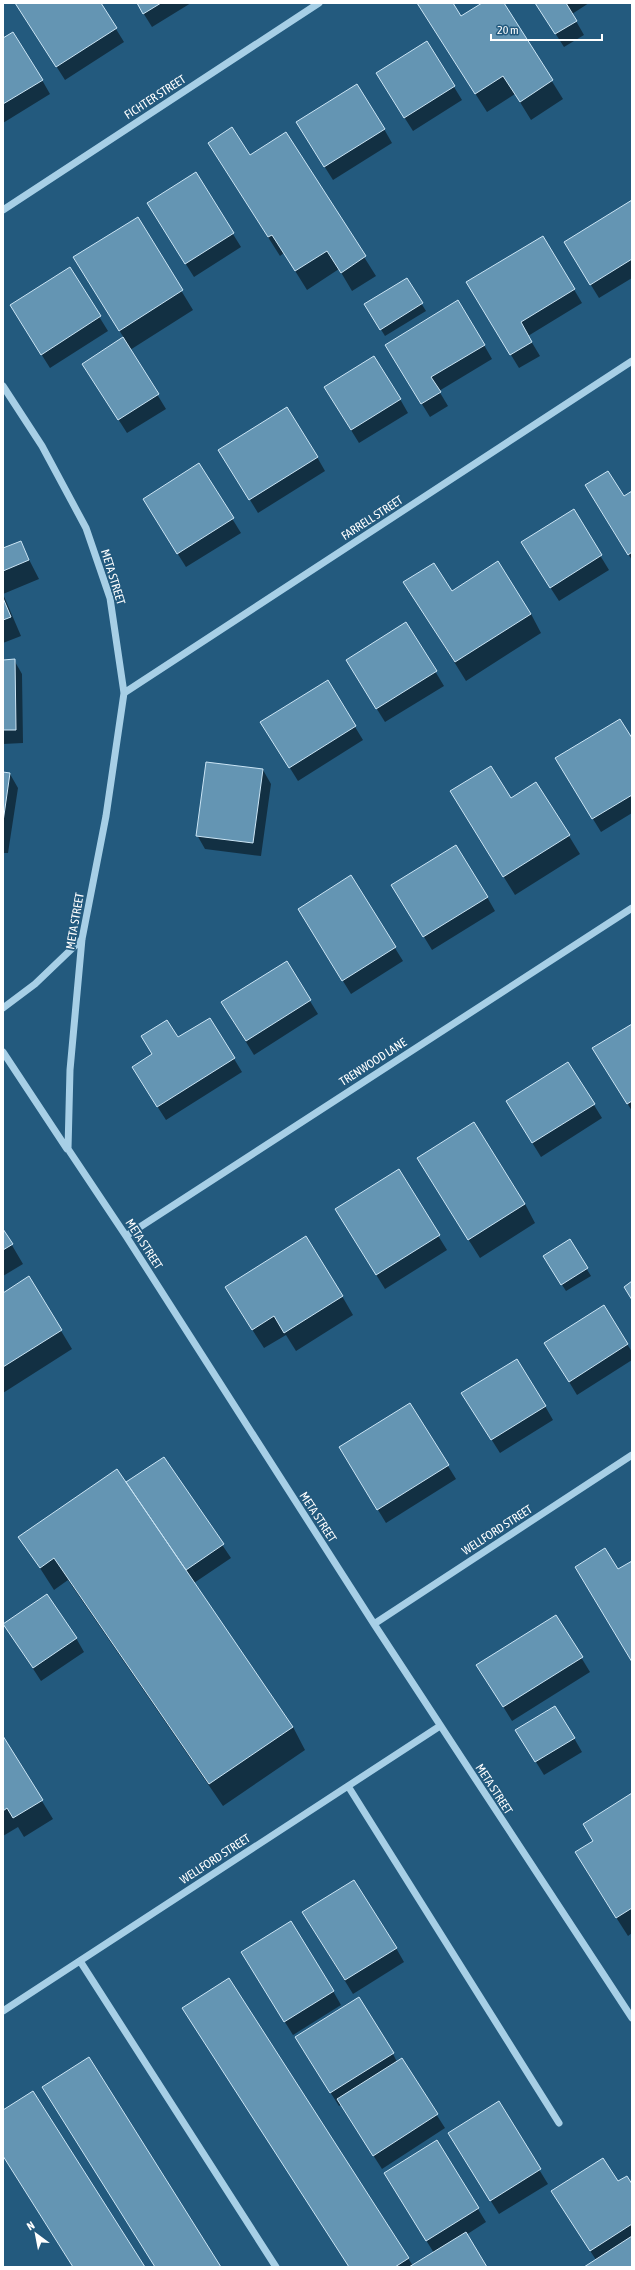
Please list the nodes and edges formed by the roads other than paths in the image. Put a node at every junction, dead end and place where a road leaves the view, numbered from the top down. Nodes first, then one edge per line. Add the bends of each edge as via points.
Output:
1 (319, 3) edge
2 (3, 210) edge
3 (632, 361) edge
4 (3, 386) edge
5 (124, 693) junction
6 (632, 908) edge
7 (82, 940) junction
8 (3, 1008) edge
9 (3, 1052) edge
10 (68, 1149) junction
11 (126, 1236) junction
12 (632, 1455) edge
13 (374, 1624) junction
14 (440, 1726) junction
15 (348, 1786) junction
16 (80, 1961) junction
17 (3, 2011) edge
18 (632, 2018) edge
19 (559, 2123) dead end
20 (276, 2267) edge

1 - 2 street, FICHTER STREET
3 - 5 street, FARRELL STREET
4 - 5 street, META STREET via 42,446 86,528 110,598
5 - 7 street, META STREET via 106,816
6 - 11 street, TRENWOOD LANE
7 - 8 street via 35,984
7 - 10 street, META STREET via 71,1055
9 - 10 street
10 - 11 street, META STREET
11 - 13 street, META STREET
12 - 13 street, WELLFORD STREET
13 - 14 street, META STREET
14 - 15 street, WELLFORD STREET
14 - 18 street, META STREET
15 - 16 street, WELLFORD STREET
15 - 19 street
16 - 17 street, WELLFORD STREET
16 - 20 street

